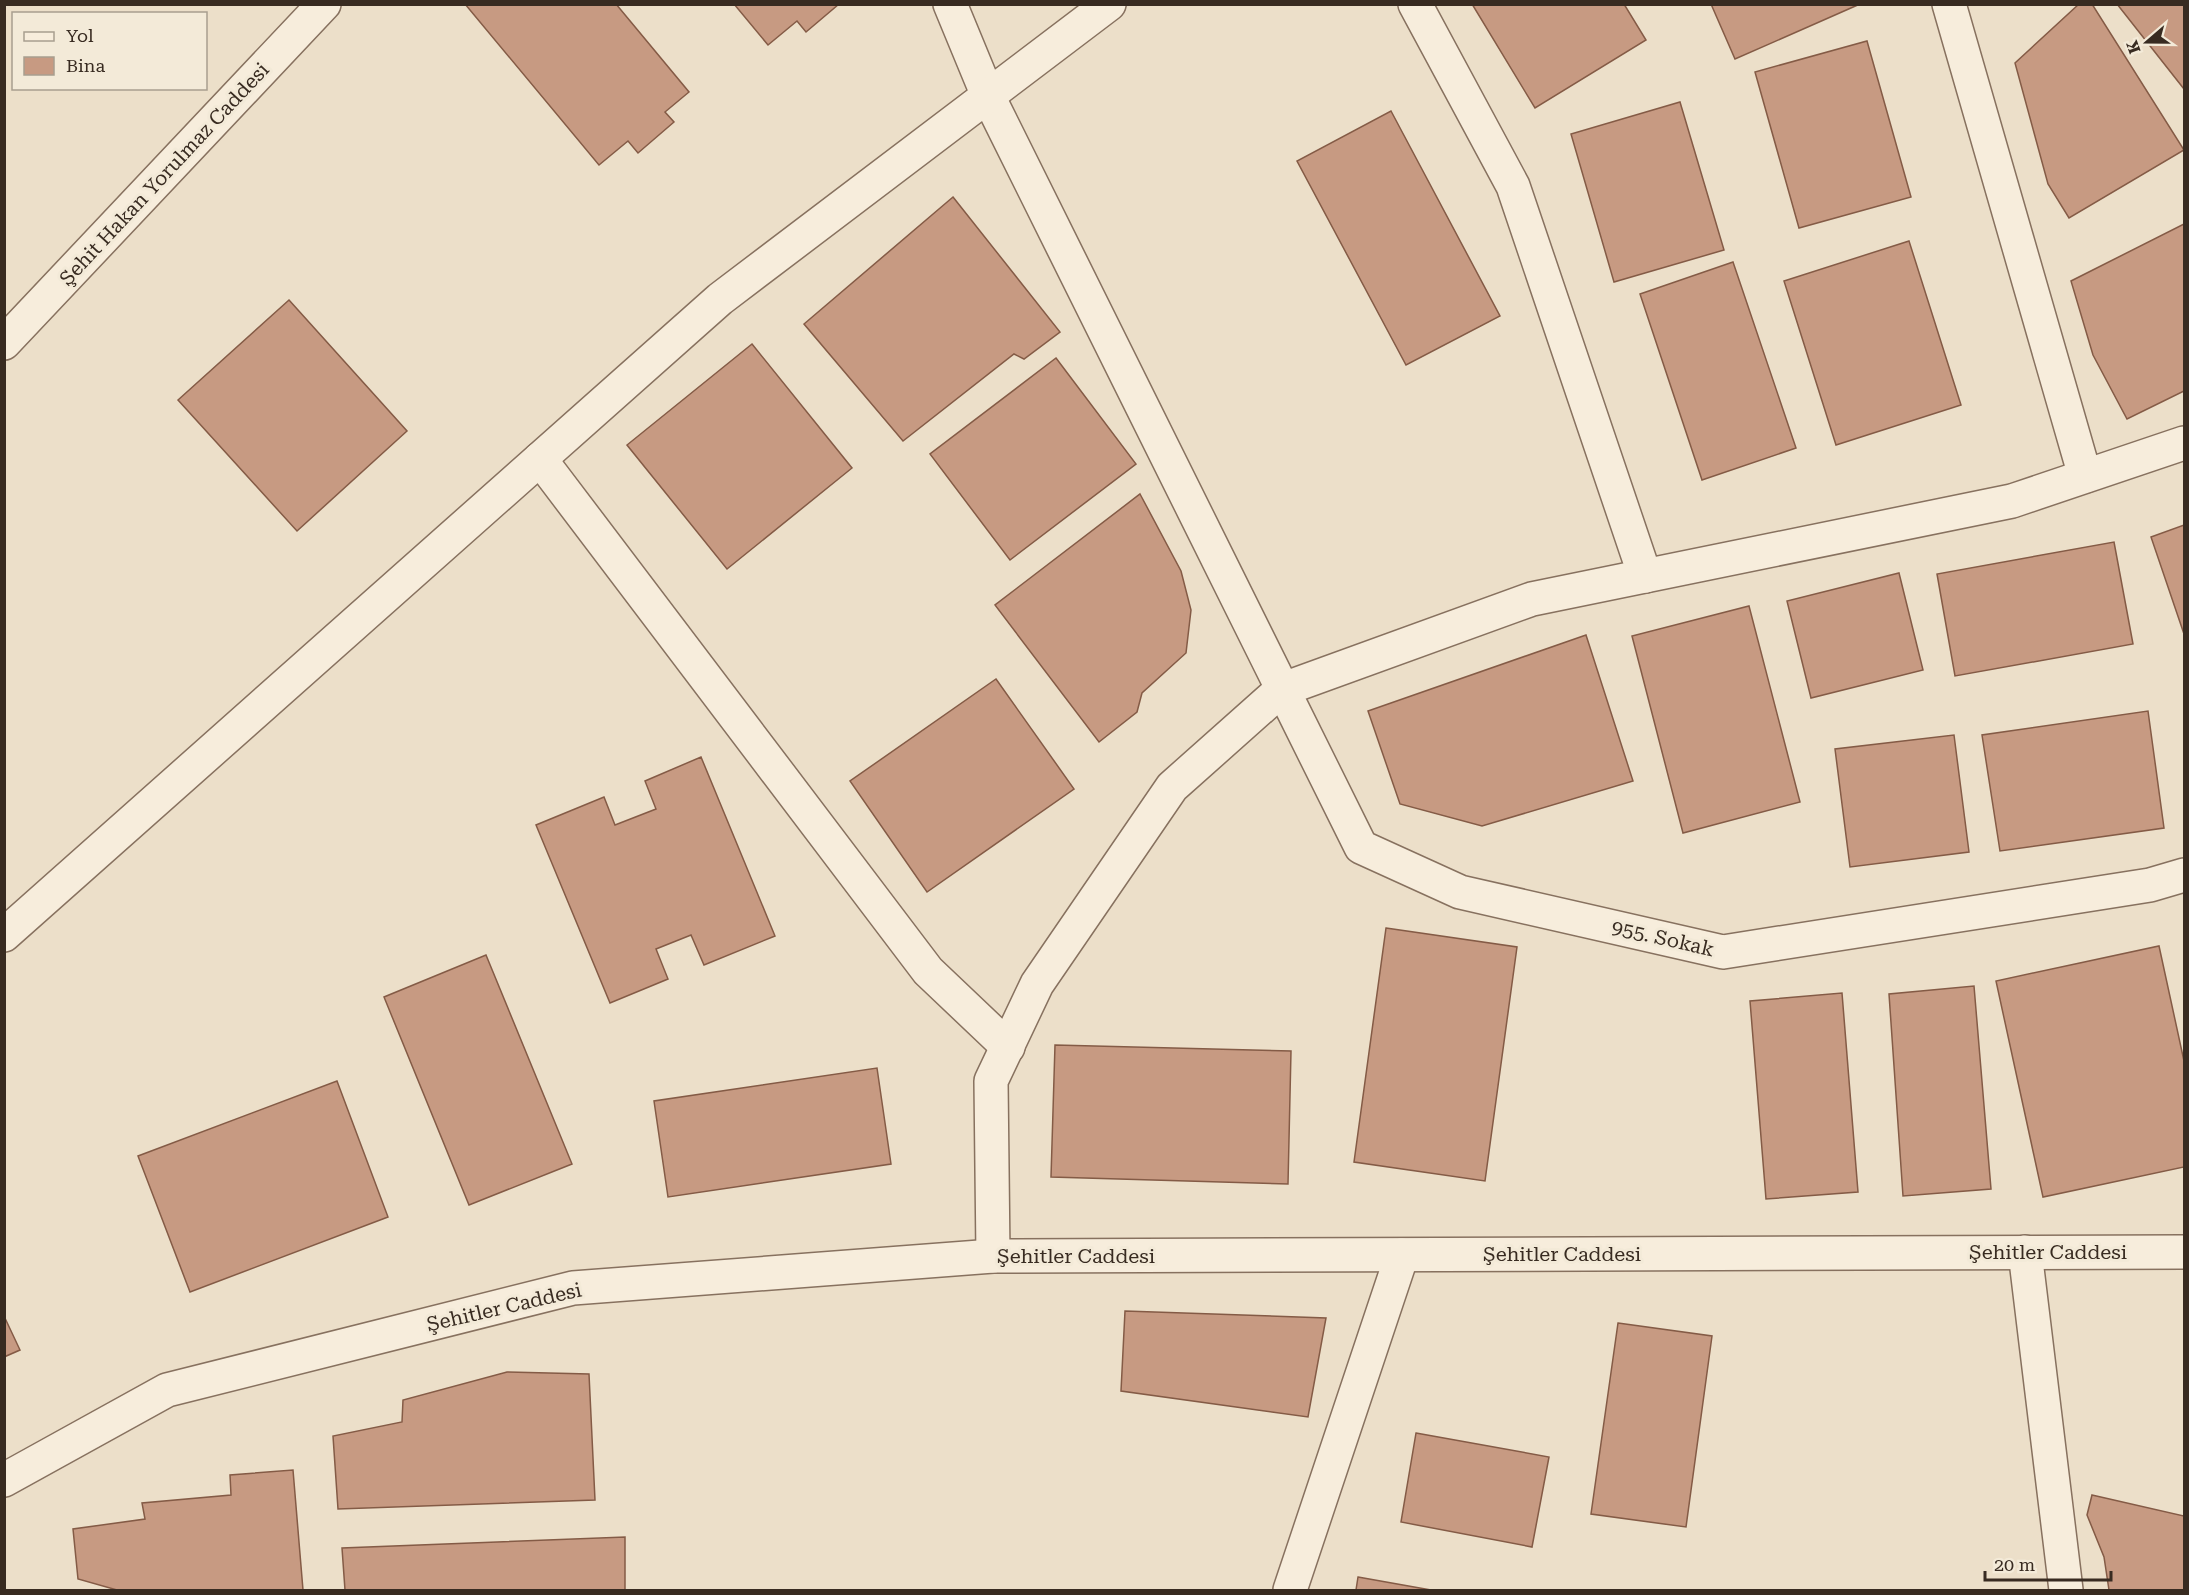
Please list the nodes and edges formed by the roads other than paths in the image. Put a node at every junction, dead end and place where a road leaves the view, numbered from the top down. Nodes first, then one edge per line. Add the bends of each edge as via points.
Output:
1 (324, 4) edge
2 (950, 4) edge
3 (1109, 4) edge
4 (1414, 4) edge
5 (1952, 7) edge
6 (988, 96) junction
7 (4, 343) edge
8 (2184, 443) edge
9 (540, 459) junction
10 (2085, 476) junction
11 (1645, 576) junction
12 (1281, 690) junction
13 (2184, 875) edge
14 (4, 935) edge
15 (1008, 1047) junction
16 (2025, 1252) junction
17 (2184, 1252) edge
18 (1402, 1255) junction
19 (993, 1256) junction
20 (4, 1480) edge
21 (1290, 1590) edge
22 (2066, 1590) edge

1 - 7 street, Şehit Hakan Yorulmaz Caddesi
2 - 6 street, 955. Sokak
3 - 6 street
4 - 11 street via 1513,186
5 - 10 street
6 - 9 street via 720,299
6 - 12 street, 955. Sokak
8 - 10 street
9 - 14 street
9 - 15 street via 928,971
10 - 11 street via 2012,501
11 - 12 street via 1532,599
12 - 13 street, 955. Sokak via 1360,847 1460,892 1723,952 2150,885
12 - 15 street via 1172,787 1038,984
15 - 19 street via 991,1081
16 - 17 street, Şehitler Caddesi
16 - 18 street, Şehitler Caddesi
16 - 22 street
18 - 19 street, Şehitler Caddesi
18 - 21 street
19 - 20 street, Şehitler Caddesi via 573,1288 167,1390

